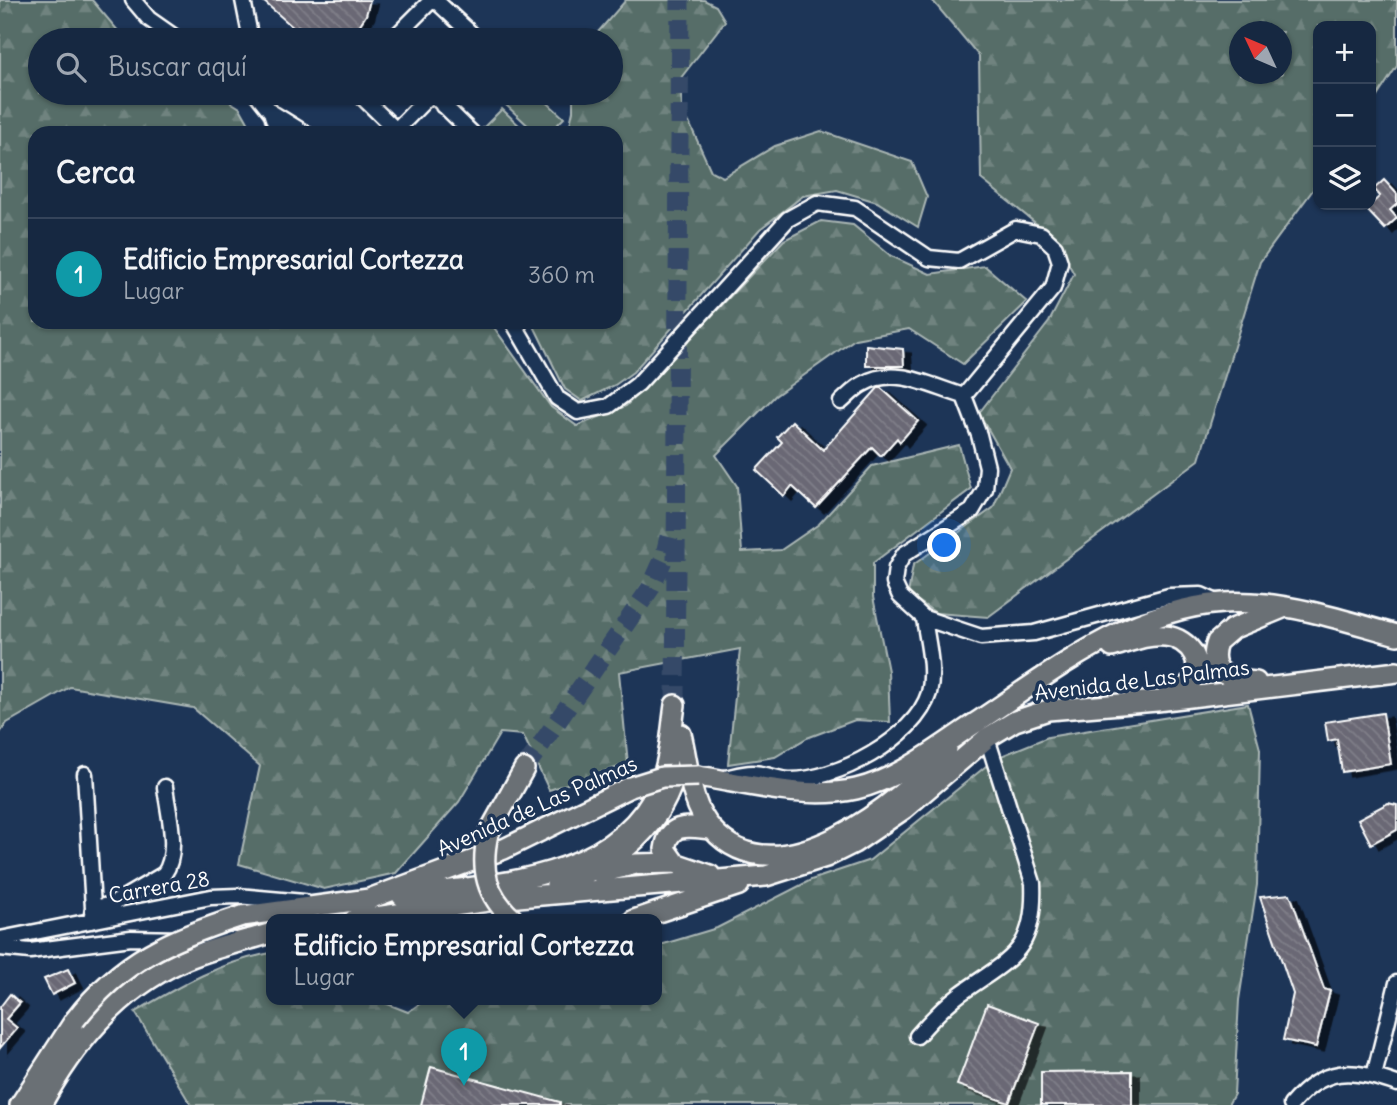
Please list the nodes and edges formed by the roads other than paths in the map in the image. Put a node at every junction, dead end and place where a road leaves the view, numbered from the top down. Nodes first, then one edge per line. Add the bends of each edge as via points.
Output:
1 (133, 0) edge
2 (243, 0) edge
3 (433, 0) edge
4 (162, 28) edge
5 (249, 28) edge
6 (404, 28) edge
7 (464, 28) edge
8 (265, 105) edge
9 (370, 105) edge
10 (420, 105) edge
11 (443, 106) edge
12 (271, 112) junction
13 (276, 126) edge
14 (293, 126) edge
15 (392, 126) edge
16 (400, 126) edge
17 (464, 126) edge
18 (517, 329) edge
19 (964, 396) junction
20 (841, 402) dead end
21 (1220, 604) junction
22 (1284, 607) junction
23 (924, 618) junction
24 (1397, 635) edge
25 (1075, 657) junction
26 (1397, 672) edge
27 (1289, 685) junction
28 (1157, 701) junction
29 (961, 732) junction
30 (681, 734) junction
31 (987, 738) junction
32 (524, 769) tunnel mouth
33 (85, 774) dead end
34 (707, 778) junction
35 (165, 787) dead end
36 (711, 829) junction
37 (675, 863) junction
38 (766, 876) junction
39 (579, 878) junction
40 (734, 880) junction
41 (518, 897) junction
42 (369, 899) junction
43 (327, 904) junction
44 (92, 914) junction
45 (397, 914) edge
46 (507, 914) edge
47 (650, 914) edge
48 (28, 933) junction
49 (266, 934) edge
50 (0, 939) edge
51 (244, 941) junction
52 (0, 948) edge
53 (30, 951) junction
54 (1397, 983) edge
55 (916, 1036) dead end
56 (1374, 1076) junction
57 (1397, 1084) edge
58 (44, 1103) edge
59 (20, 1105) edge
60 (1291, 1105) edge

1 - 4 street
2 - 5 street
3 - 6 street
3 - 7 street
8 - 12 street
9 - 15 street
10 - 16 street
11 - 17 street
12 - 13 street
12 - 14 street
18 - 19 street via 557,398 578,412 609,406 638,384 788,219 817,203 855,208 929,258 959,261 1016,229 1041,234 1055,247 1060,262 1053,288
19 - 20 street via 884,375 862,384
19 - 23 street via 984,456 985,489 972,511 904,554 896,568 894,583 900,596
21 - 22 main road, Avenida de Las Palmas
21 - 23 street via 1201,595 1169,596 1034,633 981,637
21 - 25 main road, Avenida de Las Palmas via 1176,610 1147,620
22 - 24 main road, Avenida de Las Palmas
22 - 27 main road via 1222,635 1214,659 1231,678
23 - 34 street via 932,674 929,691 922,708 901,732 850,767 830,774 789,780 752,773
25 - 28 main road via 1153,635 1180,640 1195,654 1196,673 1188,685
25 - 29 main road, Avenida de Las Palmas
26 - 27 main road, Avenida de Las Palmas
27 - 28 main road, Avenida de Las Palmas
28 - 31 main road, Avenida de Las Palmas via 1048,710 1015,721
29 - 34 main road, Avenida de Las Palmas via 890,778 854,789 800,792
29 - 36 main road via 932,766 889,803 851,831 820,844 764,855 740,850
30 - 36 main road via 694,796
30 - 39 main road via 678,764 662,810 605,865
30 - 42 main road via 675,705 667,765 659,786 628,828 602,851 547,873 506,882
31 - 38 main road, Avenida de Las Palmas via 904,809 854,843
31 - 55 street via 1033,883 1029,929 1006,964 935,1014
32 - 46 main road, bridge via 488,834 484,870
33 - 44 street
34 - 42 main road, Avenida de Las Palmas, bridge via 662,777 630,787 504,849
35 - 44 street via 173,853 170,866 164,874
36 - 37 main road via 683,826 674,830 665,849
37 - 39 main road via 636,864
37 - 40 main road
38 - 40 main road, Avenida de Las Palmas
38 - 47 main road
39 - 41 main road
40 - 41 main road, Avenida de Las Palmas
41 - 45 main road, Avenida de Las Palmas
42 - 43 main road, Avenida de Las Palmas
43 - 44 street, Carrera 28 via 211,897
43 - 59 main road, Avenida de Las Palmas, bridge via 242,916 147,954 112,979 75,1020
44 - 48 street, Carrera 28
48 - 50 street, Carrera 28
48 - 53 street via 23,942
49 - 51 main road
51 - 53 street via 131,938
51 - 58 main road via 181,961 126,994 78,1048
52 - 53 street
54 - 56 street
56 - 57 street
56 - 60 street via 1347,1073 1322,1077

